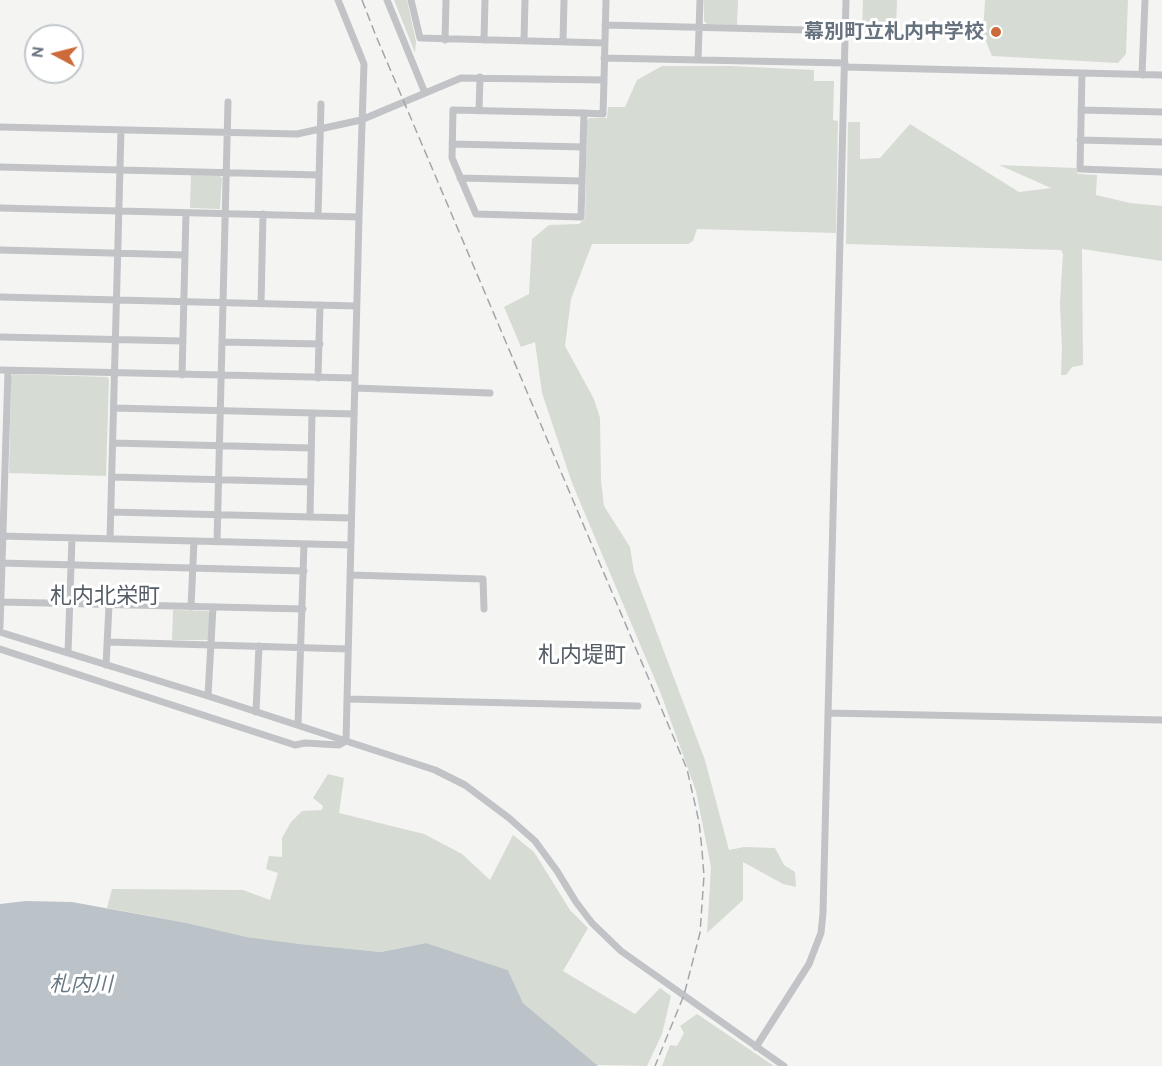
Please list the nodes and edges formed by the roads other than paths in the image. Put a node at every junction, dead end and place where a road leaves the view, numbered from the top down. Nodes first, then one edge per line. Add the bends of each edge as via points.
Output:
1 (338, 0) edge
2 (387, 0) edge
3 (411, 0) edge
4 (446, 0) edge
5 (485, 0) edge
6 (525, 0) edge
7 (564, 0) edge
8 (606, 0) edge
9 (700, 0) edge
10 (846, 0) edge
11 (1145, 0) edge
12 (605, 25) junction
13 (699, 27) junction
14 (846, 31) junction
15 (445, 40) junction
16 (484, 40) junction
17 (524, 41) junction
18 (563, 42) junction
19 (605, 43) junction
20 (604, 58) junction
21 (698, 60) junction
22 (845, 65) junction
23 (1082, 74) junction
24 (1142, 75) junction
25 (1162, 75) edge
26 (480, 77) junction
27 (604, 80) junction
28 (425, 93) junction
29 (228, 102) dead end
30 (321, 104) dead end
31 (1081, 110) junction
32 (479, 111) junction
33 (1162, 112) edge
34 (584, 113) junction
35 (361, 120) junction
36 (0, 127) edge
37 (320, 129) junction
38 (121, 130) junction
39 (227, 133) junction
40 (1080, 140) junction
41 (1162, 142) edge
42 (452, 144) junction
43 (583, 147) junction
44 (0, 167) edge
45 (120, 170) junction
46 (1162, 172) edge
47 (226, 173) junction
48 (319, 175) junction
49 (460, 178) junction
50 (582, 181) junction
51 (0, 208) edge
52 (119, 210) junction
53 (186, 213) junction
54 (225, 213) junction
55 (263, 214) junction
56 (318, 216) junction
57 (358, 217) junction
58 (0, 250) edge
59 (118, 254) junction
60 (185, 255) junction
61 (0, 297) edge
62 (117, 300) junction
63 (184, 302) junction
64 (223, 302) junction
65 (261, 304) junction
66 (320, 305) junction
67 (356, 306) junction
68 (0, 337) edge
69 (116, 339) junction
70 (183, 341) junction
71 (222, 342) junction
72 (320, 344) junction
73 (4, 371) edge
74 (115, 373) junction
75 (182, 375) junction
76 (221, 376) junction
77 (318, 378) junction
78 (355, 378) junction
79 (355, 388) junction
80 (490, 393) dead end
81 (114, 408) junction
82 (220, 411) junction
83 (312, 413) junction
84 (354, 414) junction
85 (3, 443) edge
86 (113, 443) junction
87 (219, 445) junction
88 (311, 448) junction
89 (3, 476) edge
90 (112, 477) junction
91 (218, 480) junction
92 (310, 482) junction
93 (2, 509) edge
94 (111, 512) junction
95 (218, 515) junction
96 (310, 517) junction
97 (351, 518) junction
98 (2, 536) edge
99 (72, 538) junction
100 (110, 539) junction
101 (194, 541) junction
102 (217, 542) junction
103 (304, 544) junction
104 (350, 545) junction
105 (2, 563) edge
106 (72, 565) junction
107 (192, 568) junction
108 (304, 571) junction
109 (350, 574) junction
110 (2, 602) junction
111 (71, 604) junction
112 (110, 605) junction
113 (191, 607) junction
114 (213, 607) junction
115 (303, 609) junction
116 (484, 609) dead end
117 (0, 627) edge
118 (0, 632) edge
119 (108, 642) junction
120 (212, 645) junction
121 (260, 646) junction
122 (302, 648) junction
123 (0, 649) edge
124 (348, 649) junction
125 (68, 654) junction
126 (106, 665) junction
127 (208, 696) junction
128 (347, 699) junction
129 (638, 706) dead end
130 (256, 712) junction
131 (828, 712) junction
132 (1162, 720) edge
133 (298, 725) junction
134 (346, 741) junction
135 (756, 1047) junction
136 (784, 1066) edge

1 - 35 street via 364,64
2 - 28 street
3 - 15 street via 420,38
4 - 15 street
5 - 16 street
6 - 17 street
7 - 18 street
8 - 12 street
9 - 13 street
10 - 14 street
11 - 24 street
12 - 13 street
12 - 19 street
13 - 14 street
13 - 21 street
14 - 22 street
15 - 16 street
16 - 17 street
17 - 18 street
18 - 19 street
19 - 20 street
20 - 21 street
20 - 27 street
21 - 22 street
22 - 23 street
22 - 131 street
23 - 24 street
23 - 31 street
24 - 25 street
26 - 27 street
26 - 28 street via 456,79
26 - 32 street
27 - 34 street via 603,114
28 - 35 street
29 - 39 street
30 - 37 street
31 - 33 street
31 - 40 street
32 - 34 street
32 - 42 street via 453,110
34 - 43 street
35 - 37 street
35 - 57 street
36 - 38 street
37 - 39 street via 297,134
37 - 48 street
38 - 39 street
38 - 45 street
39 - 47 street
40 - 41 street
40 - 46 street via 1080,169
42 - 43 street
42 - 49 street via 452,158
43 - 50 street
44 - 45 street
45 - 47 street
45 - 52 street
47 - 48 street
47 - 54 street
48 - 56 street
49 - 50 street
49 - 50 street via 476,214 581,217
51 - 52 street
52 - 53 street
52 - 59 street
53 - 54 street
53 - 60 street
54 - 55 street
54 - 64 street
55 - 56 street
55 - 65 street
56 - 57 street
57 - 67 street
58 - 59 street
59 - 60 street
59 - 62 street
60 - 63 street
61 - 62 street
62 - 63 street
62 - 69 street
63 - 64 street
63 - 70 street
64 - 65 street
64 - 71 street
65 - 66 street
66 - 67 street
66 - 72 street
67 - 78 street
68 - 69 street
69 - 70 street
69 - 74 street
70 - 75 street
71 - 72 street
71 - 76 street
72 - 77 street
73 - 74 street
73 - 85 street
74 - 75 street
74 - 81 street
75 - 76 street
76 - 77 street
76 - 82 street
77 - 78 street
78 - 79 street
79 - 80 street
79 - 84 street
81 - 82 street
81 - 86 street
82 - 83 street
82 - 87 street
83 - 84 street
83 - 88 street
84 - 97 street
85 - 89 street
86 - 87 street
86 - 90 street
87 - 88 street
87 - 91 street
88 - 92 street
89 - 93 street
90 - 91 street
90 - 94 street
91 - 92 street
91 - 95 street
92 - 96 street
93 - 98 street
94 - 95 street
94 - 100 street
95 - 96 street
95 - 102 street
96 - 97 street
97 - 104 street
98 - 99 street
98 - 105 street
99 - 100 street
99 - 106 street
100 - 101 street
101 - 102 street
101 - 107 street
102 - 103 street
103 - 104 street
103 - 108 street
104 - 109 street
105 - 106 street
105 - 110 street
106 - 107 street
106 - 111 street
107 - 108 street
107 - 113 street
108 - 115 street
109 - 116 street via 483,579
109 - 124 street
110 - 111 street
110 - 117 street
111 - 112 street
111 - 125 street
112 - 113 street
112 - 119 street
113 - 114 street
114 - 115 street
114 - 120 street
115 - 122 street
118 - 125 street
119 - 120 street
119 - 126 street
120 - 121 street
120 - 127 street
121 - 122 street
121 - 130 street
122 - 124 street
122 - 133 street
123 - 134 street via 294,745 339,745
124 - 128 street
125 - 126 street
126 - 127 street
127 - 130 street
128 - 129 street
128 - 134 street
130 - 133 street
131 - 132 street
131 - 135 street via 821,933 809,964
133 - 134 street
134 - 135 street via 435,770 489,802 535,842 576,902 621,951
135 - 136 street

